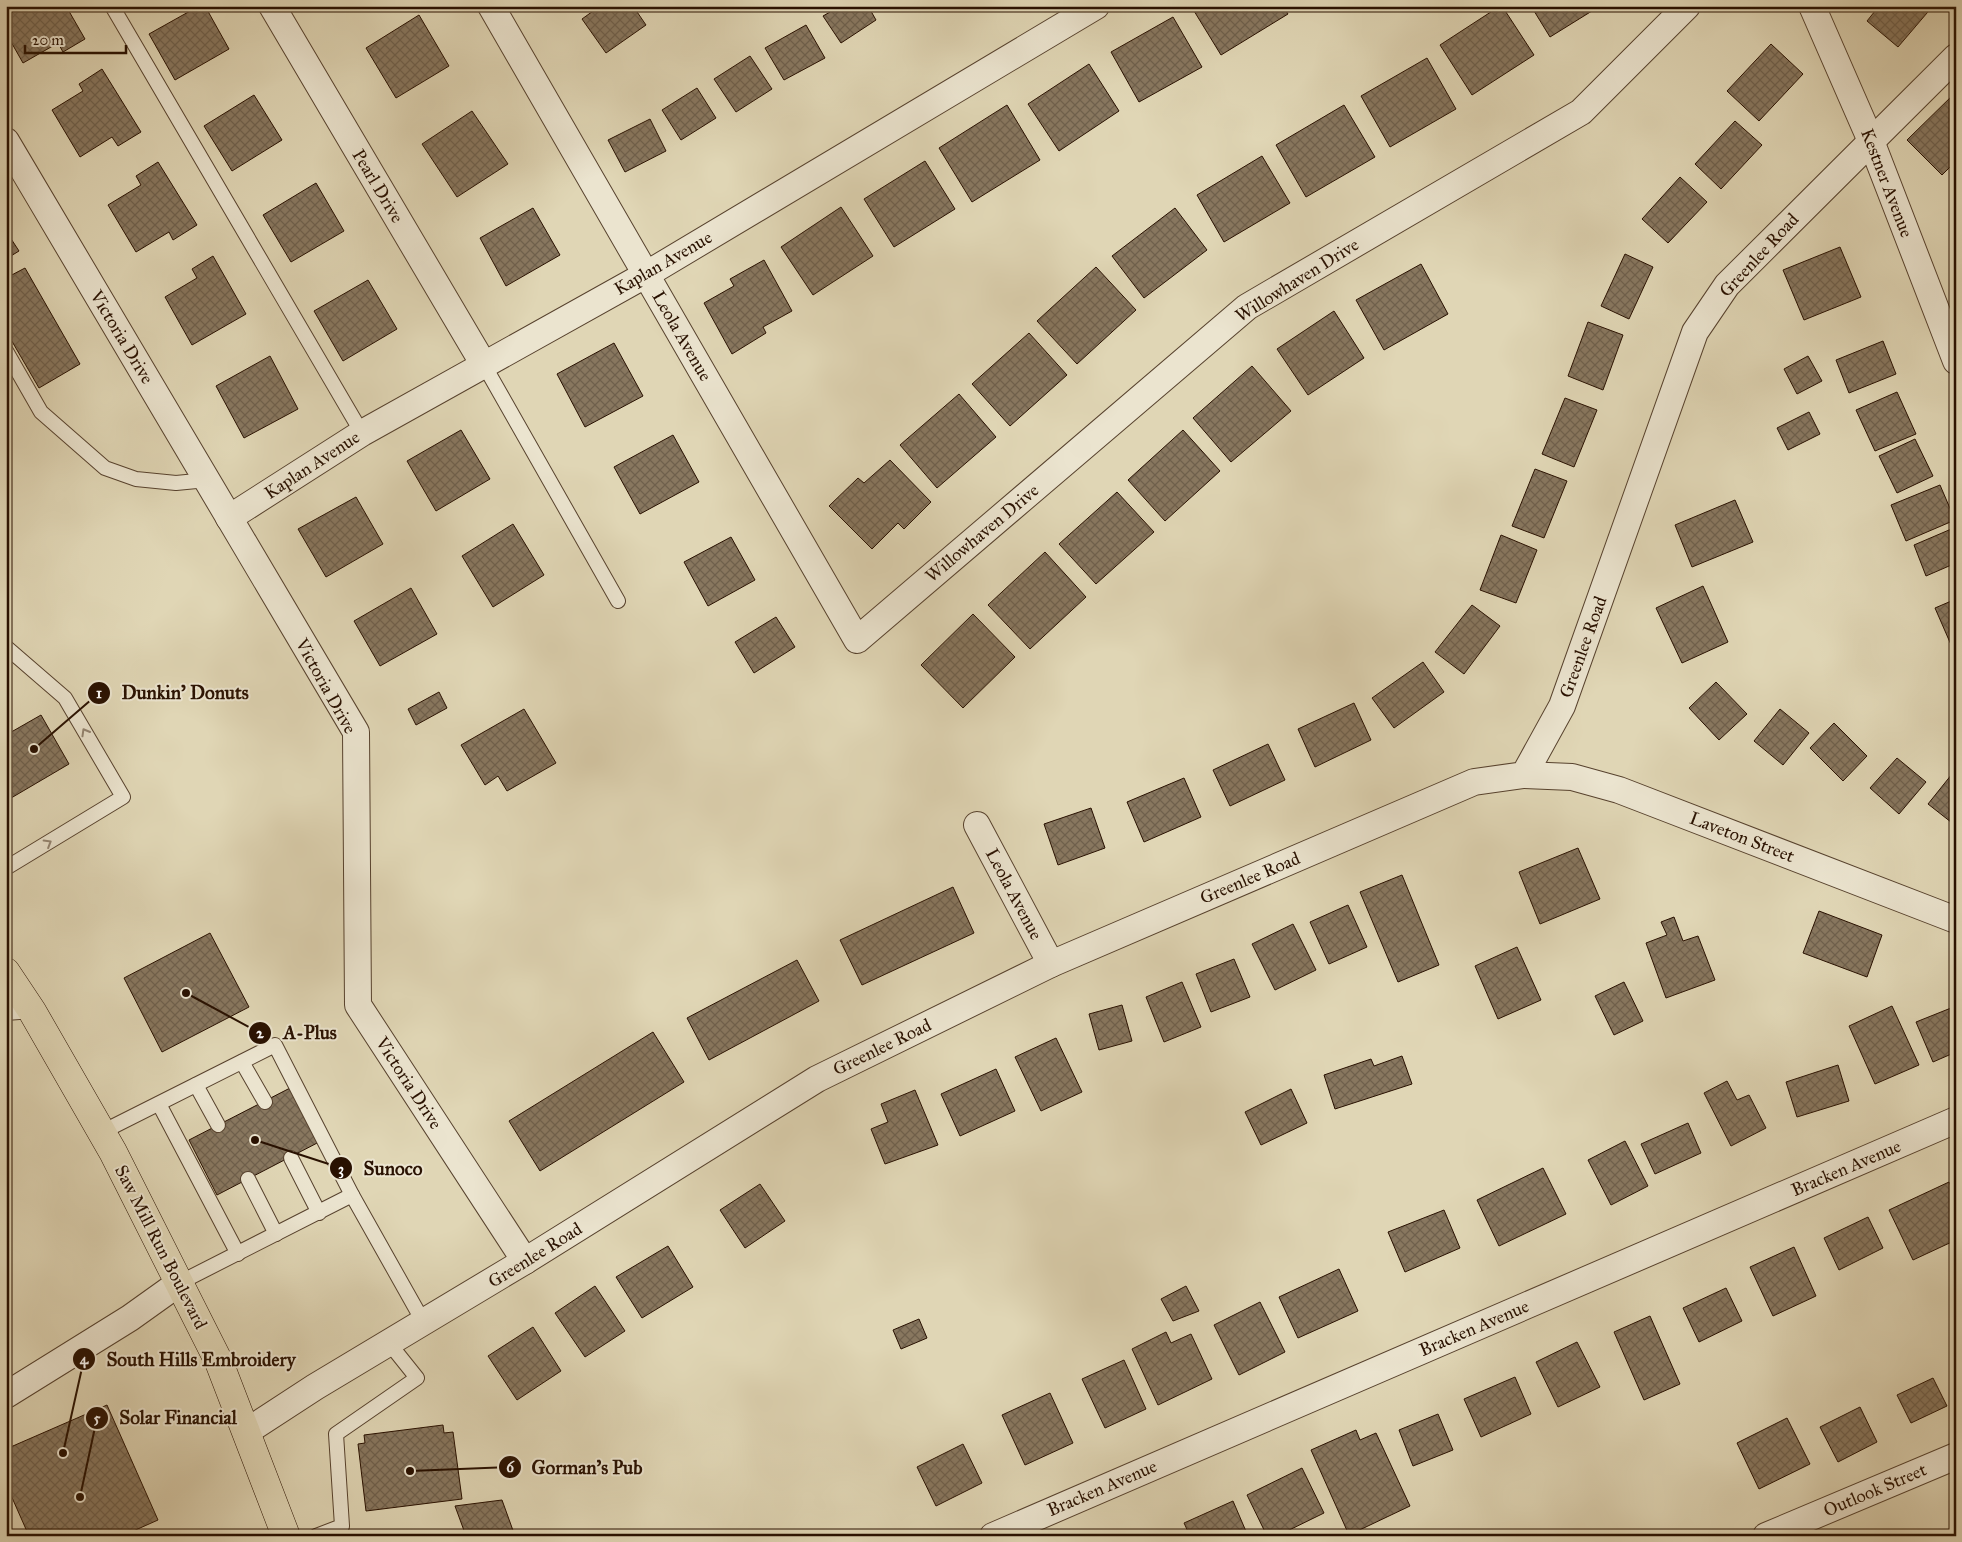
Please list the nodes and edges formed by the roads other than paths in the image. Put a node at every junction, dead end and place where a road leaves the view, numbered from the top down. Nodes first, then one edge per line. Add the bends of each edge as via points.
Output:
1 (112, 6) edge
2 (272, 6) edge
3 (491, 6) edge
4 (1096, 6) edge
5 (1687, 6) edge
6 (1812, 6) edge
7 (1956, 58) edge
8 (6, 141) edge
9 (1871, 141) junction
10 (647, 274) junction
11 (6, 351) edge
12 (1956, 361) edge
13 (484, 365) junction
14 (362, 433) junction
15 (207, 480) junction
16 (229, 518) junction
17 (618, 601) dead end
18 (857, 640) joint
19 (6, 647) edge
20 (1524, 776) junction
21 (977, 825) dead end
22 (6, 868) edge
23 (1956, 920) edge
24 (1051, 964) junction
25 (6, 972) edge
26 (19, 1012) edge
27 (242, 1062) junction
28 (196, 1085) junction
29 (265, 1102) dead end
30 (159, 1104) junction
31 (1956, 1120) edge
32 (218, 1125) dead end
33 (102, 1132) junction
34 (291, 1158) dead end
35 (248, 1179) dead end
36 (352, 1195) junction
37 (318, 1213) junction
38 (276, 1234) junction
39 (238, 1254) junction
40 (525, 1261) junction
41 (179, 1283) junction
42 (424, 1323) junction
43 (389, 1343) junction
44 (6, 1395) edge
45 (246, 1432) junction
46 (1956, 1456) edge
47 (286, 1536) edge
48 (316, 1536) edge
49 (993, 1536) edge
50 (1766, 1536) edge

1 - 14 lane
2 - 13 street, Pearl Drive
3 - 10 street, Leola Avenue
4 - 10 street, Kaplan Avenue
5 - 18 street, Willowhaven Drive via 1581,112 1247,307
6 - 9 street, Kestner Avenue
7 - 9 street, Greenlee Road
8 - 15 street, Victoria Drive
9 - 12 street, Kestner Avenue
9 - 20 street, Greenlee Road via 1727,285 1695,332 1562,706
10 - 13 street, Kaplan Avenue
10 - 18 street, Leola Avenue
11 - 15 lane via 41,412 105,468 136,479 176,483
13 - 14 street, Kaplan Avenue
13 - 17 lane
14 - 16 street, Kaplan Avenue
15 - 16 street, Victoria Drive
16 - 40 street, Victoria Drive via 356,732 358,1005
22 -> 19 lane via 123,797 64,698
20 - 23 street, Laveton Street via 1572,777 1619,790
20 - 24 street, Greenlee Road via 1474,782
21 - 24 street, Leola Avenue
24 - 40 street, Greenlee Road via 817,1079
25 - 26 highway, Saw Mill Run Boulevard
26 - 33 highway, Saw Mill Run Boulevard
27 - 28 lane
27 - 29 lane
27 - 36 lane via 275,1045
28 - 30 lane
28 - 32 lane
30 - 33 lane
30 - 39 lane
31 - 49 street, Bracken Avenue
33 - 41 highway, Saw Mill Run Boulevard
34 - 37 lane
35 - 38 lane
36 - 37 lane
36 - 42 lane
37 - 38 lane
38 - 39 lane
39 - 41 lane
40 - 42 street, Greenlee Road
41 - 44 street via 130,1318
41 - 45 highway, Saw Mill Run Boulevard via 219,1362
42 - 43 street, Greenlee Road
43 - 45 street, Greenlee Road
43 - 48 lane via 417,1378 336,1434 342,1526
45 - 47 highway, Saw Mill Run Boulevard
46 - 50 street, Outlook Street

